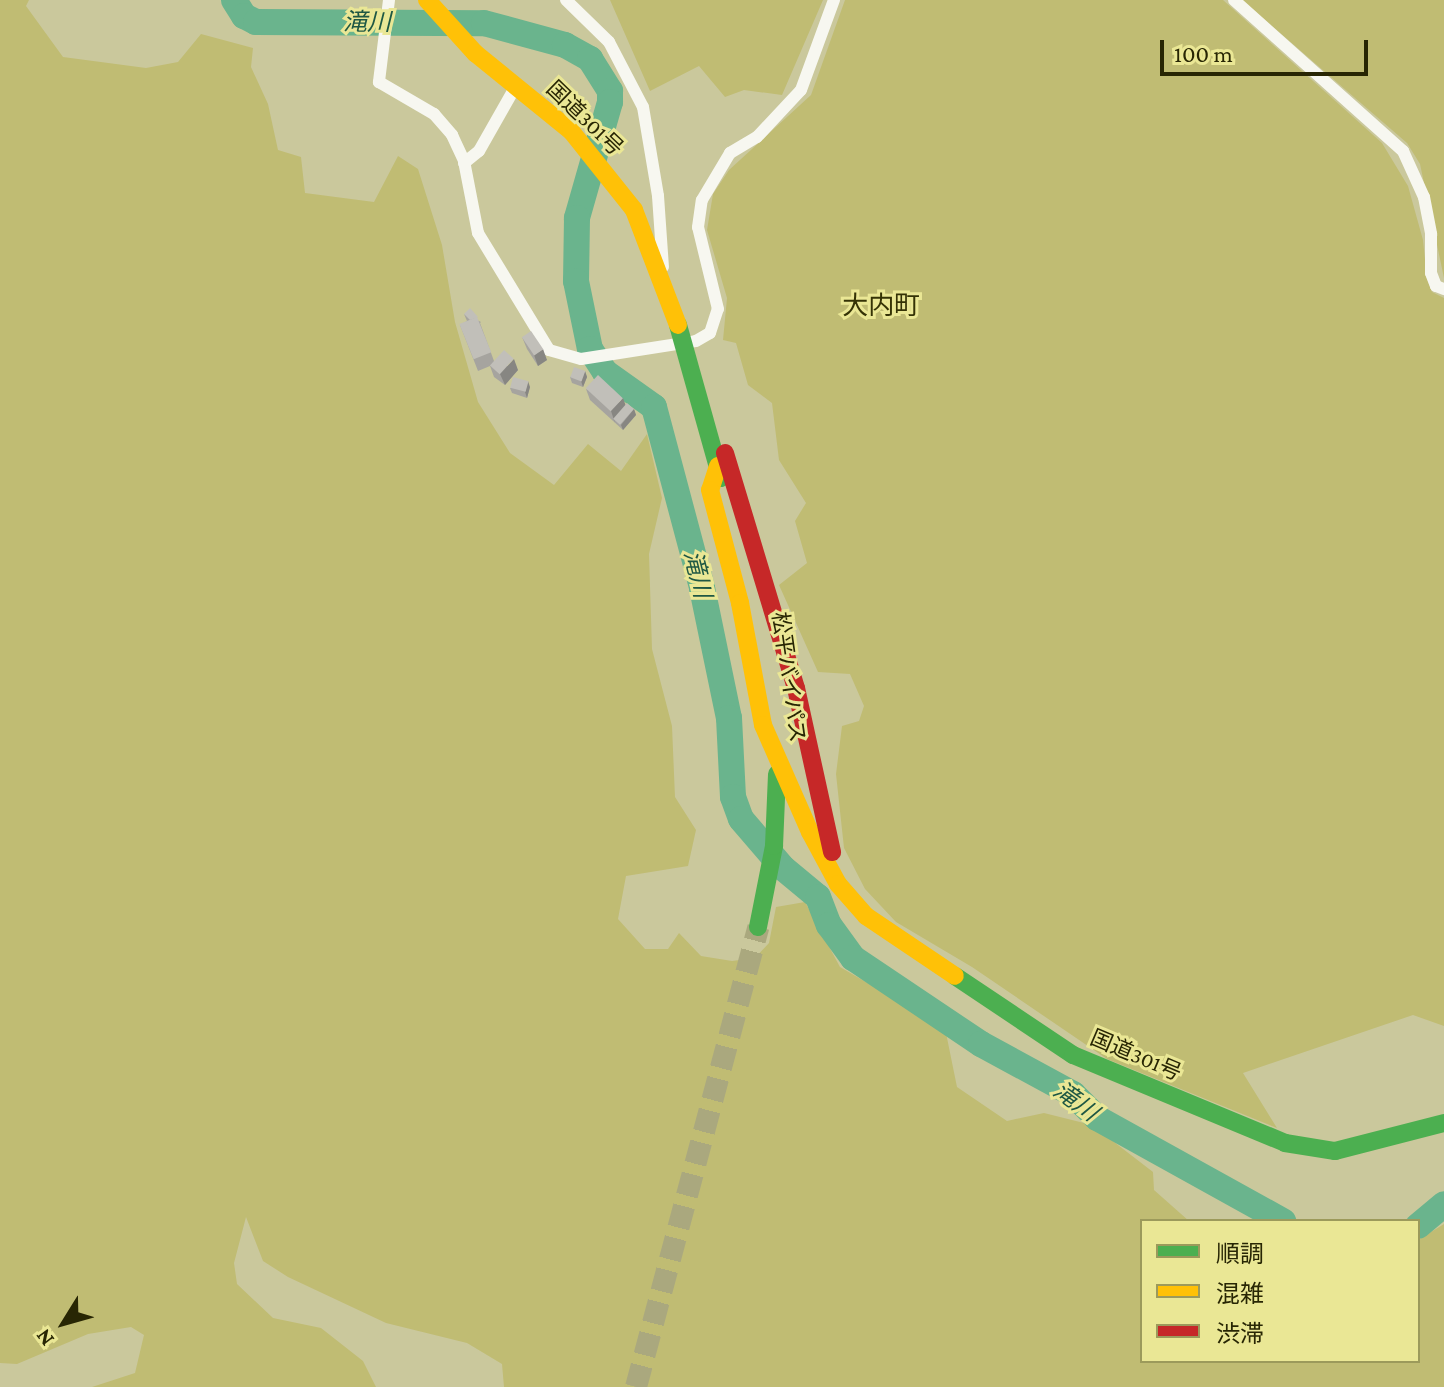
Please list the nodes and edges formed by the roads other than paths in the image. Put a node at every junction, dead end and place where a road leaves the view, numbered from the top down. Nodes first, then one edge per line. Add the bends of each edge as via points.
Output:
1 (566, 0) edge
2 (834, 0) edge
3 (1234, 0) edge
4 (428, 2) edge
5 (389, 6) edge
6 (516, 86) junction
7 (464, 163) junction
8 (661, 270) junction
9 (1444, 289) edge
10 (683, 344) junction
11 (710, 438) junction
12 (718, 466) junction
13 (849, 894) junction
14 (758, 927) tunnel mouth
15 (1444, 1123) edge

1 - 8 street via 609,42 643,107 658,196 665,260
2 - 10 street via 801,90 757,137 730,153 702,200 698,227 718,317 705,337
3 - 9 street via 1403,151 1424,197 1431,273 1436,286
4 - 6 highway, 国道301号 via 475,53
5 - 7 street via 379,82 434,114
6 - 7 street via 479,151
6 - 8 highway, 国道301号 via 571,131 606,169 634,210
7 - 10 street via 478,233 549,350 581,359
8 - 10 highway, 国道301号
10 - 11 highway, 国道301号
11 - 12 highway, 松平バイパス
11 - 13 highway via 729,459 750,524 796,688 826,836
12 - 13 highway via 710,490 740,603 763,725 803,818 838,884
12 - 14 highway, 松平バイパス via 765,649 774,708 777,801
13 - 15 highway, 国道301号 via 866,916 1073,1055 1285,1143 1335,1151

